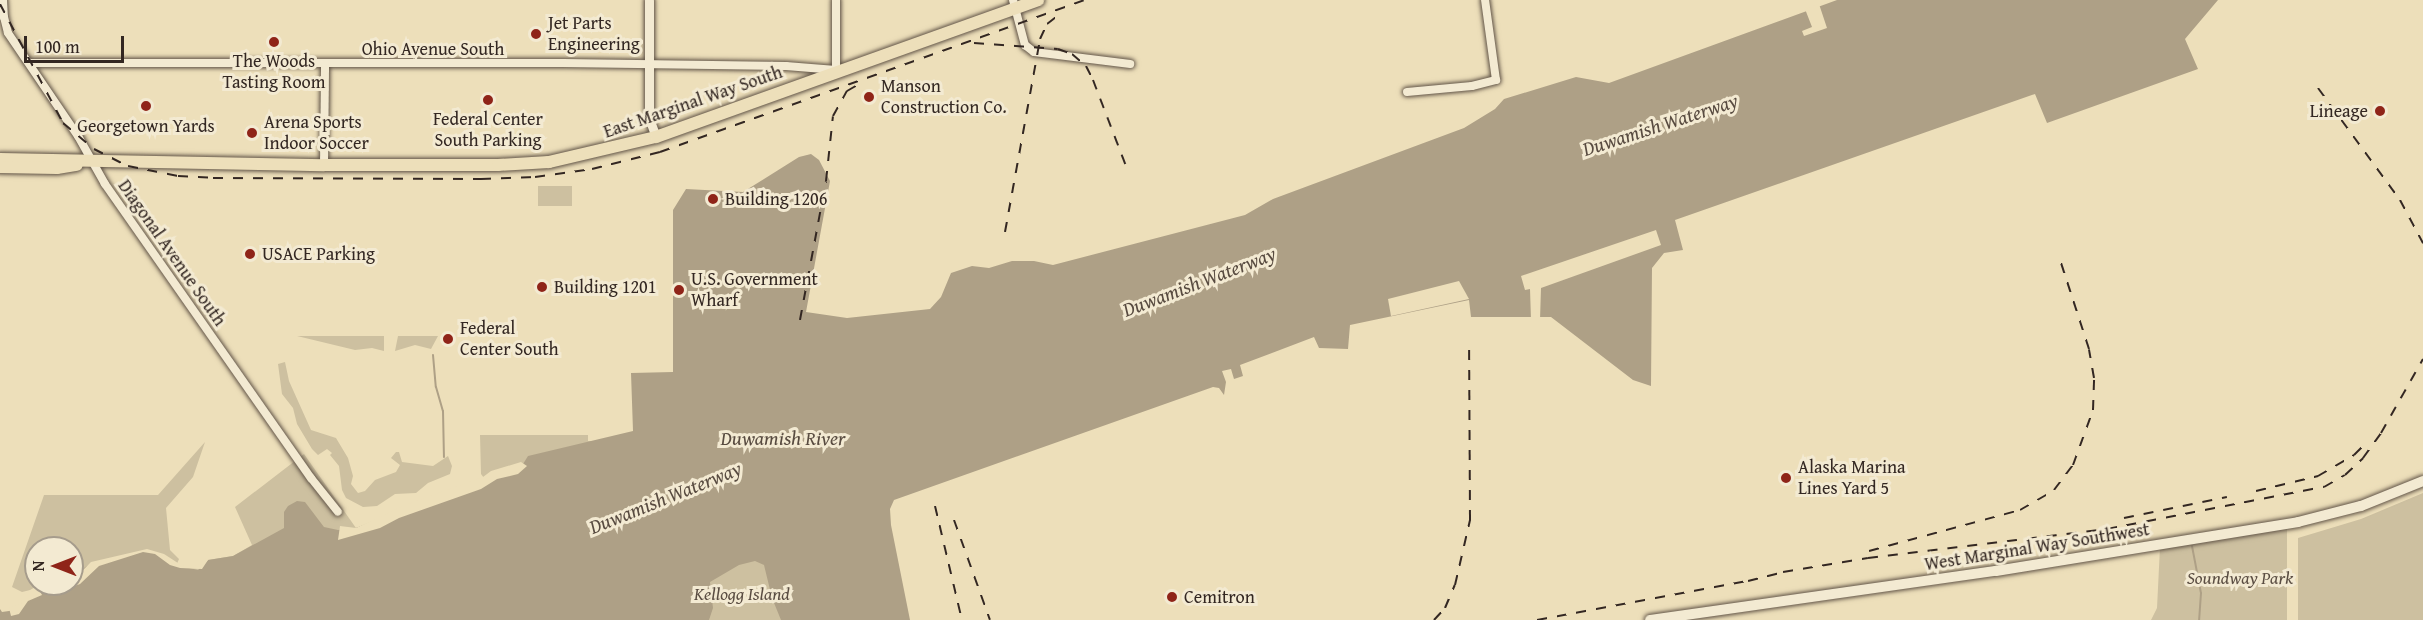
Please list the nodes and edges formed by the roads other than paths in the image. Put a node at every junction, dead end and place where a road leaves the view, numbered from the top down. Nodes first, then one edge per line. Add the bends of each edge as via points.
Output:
1 (3, 0) edge
2 (649, 0) edge
3 (836, 0) edge
4 (1038, 0) edge
5 (1485, 0) edge
6 (1013, 4) edge
7 (30, 63) junction
8 (325, 64) junction
9 (649, 64) junction
10 (1130, 64) dead end
11 (836, 70) junction
12 (1407, 92) dead end
13 (656, 137) junction
14 (0, 159) edge
15 (93, 162) junction
16 (324, 165) junction
17 (0, 167) edge
18 (2423, 481) edge
19 (338, 512) dead end
20 (1650, 620) edge

1 - 7 street, Diagonal Avenue South via 8,33
2 - 9 street
3 - 11 street
4 - 6 highway, East Marginal Way South
5 - 12 street via 1496,80
6 - 10 street via 1025,45 1034,52
6 - 11 highway, East Marginal Way South
7 - 8 street, Ohio Avenue South
7 - 15 street, Diagonal Avenue South
8 - 9 street, Ohio Avenue South
8 - 16 street
9 - 11 street, Ohio Avenue South
9 - 13 street via 649,118
11 - 13 highway, East Marginal Way South
13 - 16 highway, East Marginal Way South via 579,157 523,164
14 - 15 highway, East Marginal Way South
15 - 16 highway, East Marginal Way South
15 - 17 highway, East Marginal Way South via 57,168
15 - 19 street, Diagonal Avenue South
18 - 20 main road, West Marginal Way Southwest via 2361,506 2298,522 1996,571

